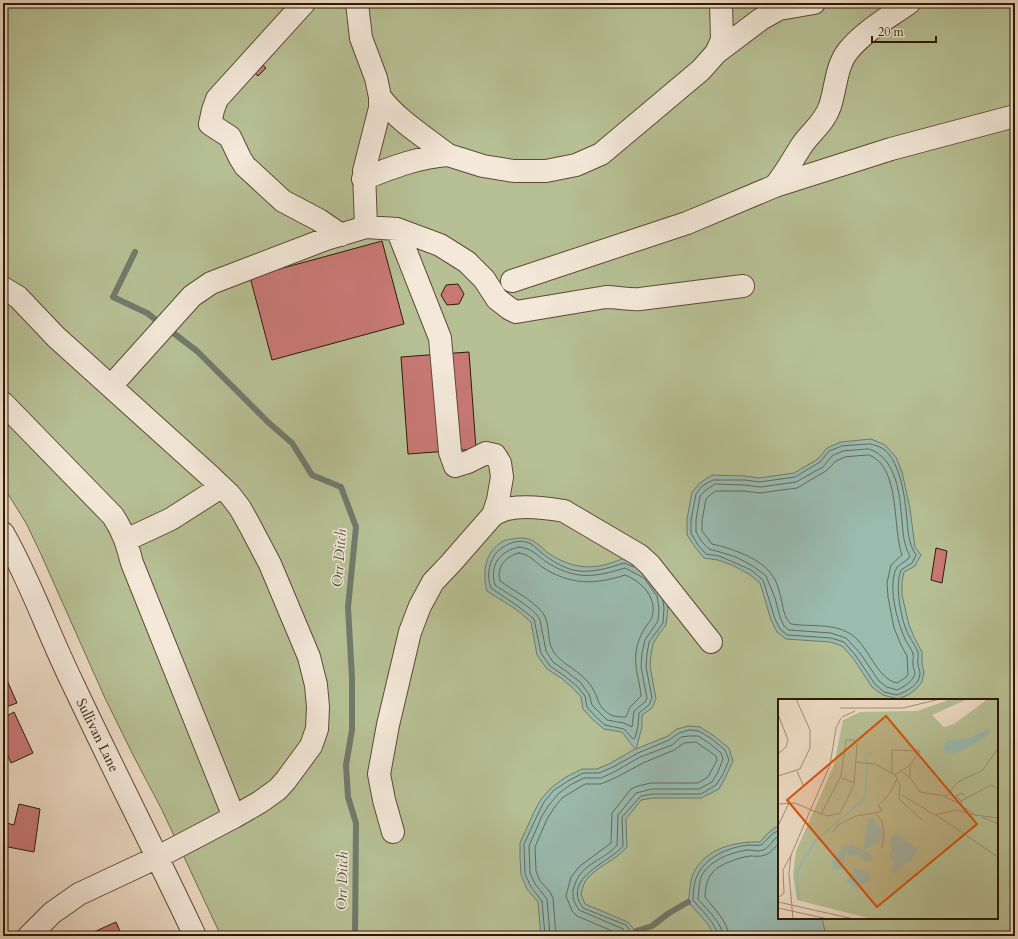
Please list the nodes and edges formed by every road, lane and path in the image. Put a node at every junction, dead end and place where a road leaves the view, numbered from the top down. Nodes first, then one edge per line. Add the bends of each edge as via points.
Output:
1 (304, 3) edge
2 (357, 3) edge
3 (721, 3) edge
4 (814, 3) edge
5 (908, 3) edge
6 (716, 53) junction
7 (380, 97) junction
8 (1015, 116) edge
9 (448, 155) junction
10 (363, 179) junction
11 (775, 186) junction
12 (366, 227) junction
13 (397, 229) junction
14 (341, 235) junction
15 (512, 281) dead end
16 (743, 286) dead end
17 (3, 288) edge
18 (111, 386) junction
19 (3, 403) edge
20 (221, 487) junction
21 (493, 515) junction
22 (3, 533) edge
23 (126, 540) junction
24 (711, 642) dead end
25 (234, 817) junction
26 (392, 832) dead end
27 (158, 857) junction
28 (29, 936) edge
29 (195, 936) edge

1 - 14 street via 217,98 210,124 230,137 245,166 283,201
2 - 7 street via 361,38 376,78
3 - 6 street via 722,40
4 - 6 street via 780,9 761,19
5 - 11 street via 862,37 848,51 840,67 830,107 820,125 802,146
6 - 9 street via 701,70 602,154 576,165 546,171 514,171 483,166
7 - 9 street
7 - 10 street via 380,108
8 - 11 street via 884,151
9 - 10 street via 430,156
10 - 12 street
11 - 15 street via 679,226
12 - 13 street
12 - 14 street
13 - 16 street via 440,245 467,262 484,279 497,299 516,312 606,297 640,299
13 - 21 street via 440,338 450,452 455,466 486,453 495,455 500,463 500,492
14 - 18 street via 211,283 192,296
17 - 18 street via 18,297 56,337
18 - 20 street
19 - 23 street via 113,516
20 - 23 street via 171,519
20 - 25 street via 240,508 270,564 309,657 318,707 317,729 311,746 291,774 278,789
21 - 24 street via 508,509 522,508 551,508 564,511 650,565
21 - 26 street via 433,582 410,632 379,774
22 - 27 street, Sullivan Lane
23 - 25 street via 132,563
25 - 27 street
27 - 28 street via 79,894 52,913
27 - 29 street, Sullivan Lane

